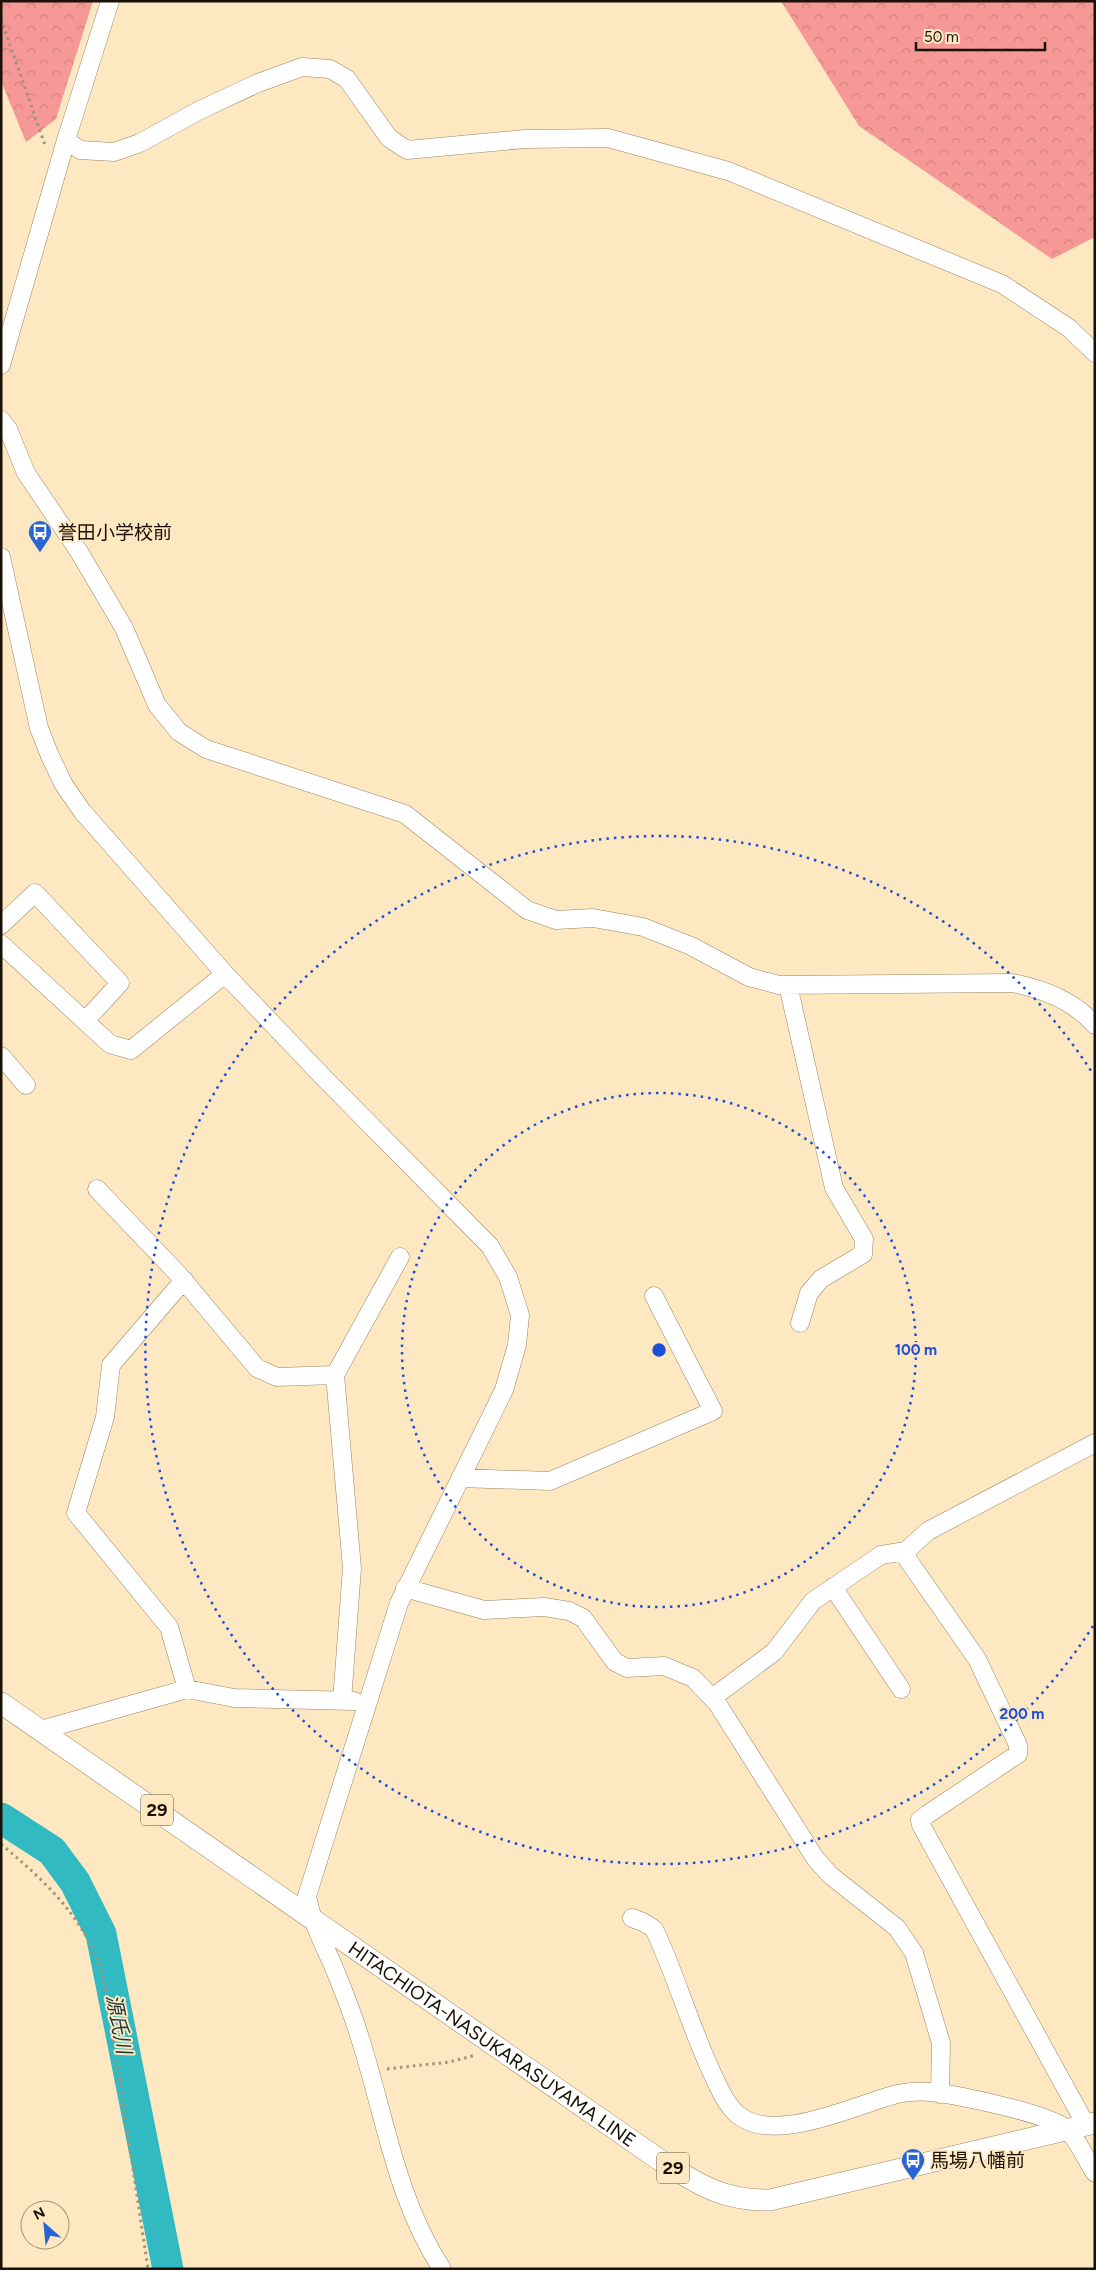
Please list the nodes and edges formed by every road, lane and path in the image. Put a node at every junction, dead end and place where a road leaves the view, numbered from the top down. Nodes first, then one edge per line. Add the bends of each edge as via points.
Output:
1 (110, 1) edge
2 (1, 19) edge
3 (66, 140) junction
4 (60, 162) junction
5 (1095, 353) edge
6 (1, 365) edge
7 (1, 420) edge
8 (1, 557) edge
9 (1, 924) edge
10 (1, 944) edge
11 (225, 974) junction
12 (788, 985) junction
13 (85, 1021) junction
14 (1095, 1025) edge
15 (1, 1056) edge
16 (26, 1085) dead end
17 (97, 1189) dead end
18 (400, 1257) dead end
19 (184, 1280) junction
20 (654, 1296) dead end
21 (800, 1323) dead end
22 (335, 1375) junction
23 (1095, 1443) edge
24 (460, 1478) junction
25 (906, 1551) junction
26 (833, 1587) junction
27 (405, 1588) junction
28 (187, 1689) junction
29 (901, 1689) dead end
30 (369, 1698) junction
31 (712, 1698) junction
32 (342, 1701) junction
33 (1, 1703) edge
34 (40, 1730) junction
35 (1, 1844) edge
36 (312, 1918) junction
37 (632, 1918) dead end
38 (477, 2054) dead end
39 (384, 2070) dead end
40 (940, 2094) junction
41 (1083, 2126) edge
42 (1095, 2173) edge
43 (148, 2269) edge
44 (442, 2269) edge

1 - 3 street
2 - 4 path via 43,142 47,151
3 - 4 street
3 - 5 street via 80,150 114,152 140,143 258,82 302,67 330,68 347,79 389,138 406,150 524,139 608,138 728,171 1002,284 1069,328
4 - 6 street
7 - 12 street via 26,473 78,550 124,628 158,705 179,732 206,749 405,814 526,910 556,920 593,918 643,927 691,946 749,977
8 - 11 street via 39,728 64,785 82,811
9 - 13 street via 35,893 120,983
10 - 13 street
11 - 13 street via 131,1050 110,1044
11 - 24 street via 490,1246 508,1277 520,1315 517,1345 504,1390
12 - 14 street via 1012,982 1042,989 1073,1006
12 - 21 street via 834,1188 864,1239 863,1254 820,1279 810,1293
15 - 16 street
17 - 19 street
18 - 22 street
19 - 22 street via 257,1368 277,1377
19 - 28 street via 111,1365 106,1417 76,1514 169,1627
20 - 24 street via 713,1411 550,1481
22 - 32 street via 352,1568
23 - 25 street via 928,1531
24 - 27 street
25 - 26 street via 881,1555
25 - 41 street via 908,1560 977,1659 1018,1745 1018,1754 920,1820 921,1825
26 - 29 street
26 - 31 street via 814,1601 774,1652
27 - 30 street
27 - 31 street via 484,1610 544,1607 569,1611 583,1618 615,1662 627,1668 664,1666 693,1678
28 - 32 street via 234,1698
28 - 34 street
30 - 32 street
30 - 36 street via 309,1885 307,1896
31 - 40 street via 815,1858 830,1875 897,1928 914,1953 941,2043
33 - 34 main road, HITACHIOTA-NASUKARASUYAMA LINE / 29
34 - 36 main road, HITACHIOTA-NASUKARASUYAMA LINE / 29
35 - 43 path via 68,1906 99,1963 108,2002
36 - 41 main road, HITACHIOTA-NASUKARASUYAMA LINE / 29 via 664,2163 698,2184 737,2199 770,2200 792,2196
36 - 44 street via 360,2038 404,2194
37 - 40 street via 654,1929 725,2101 739,2116 769,2124 808,2123 899,2094
38 - 39 path via 449,2062
40 - 41 street via 1014,2109 1058,2123
41 - 42 street

